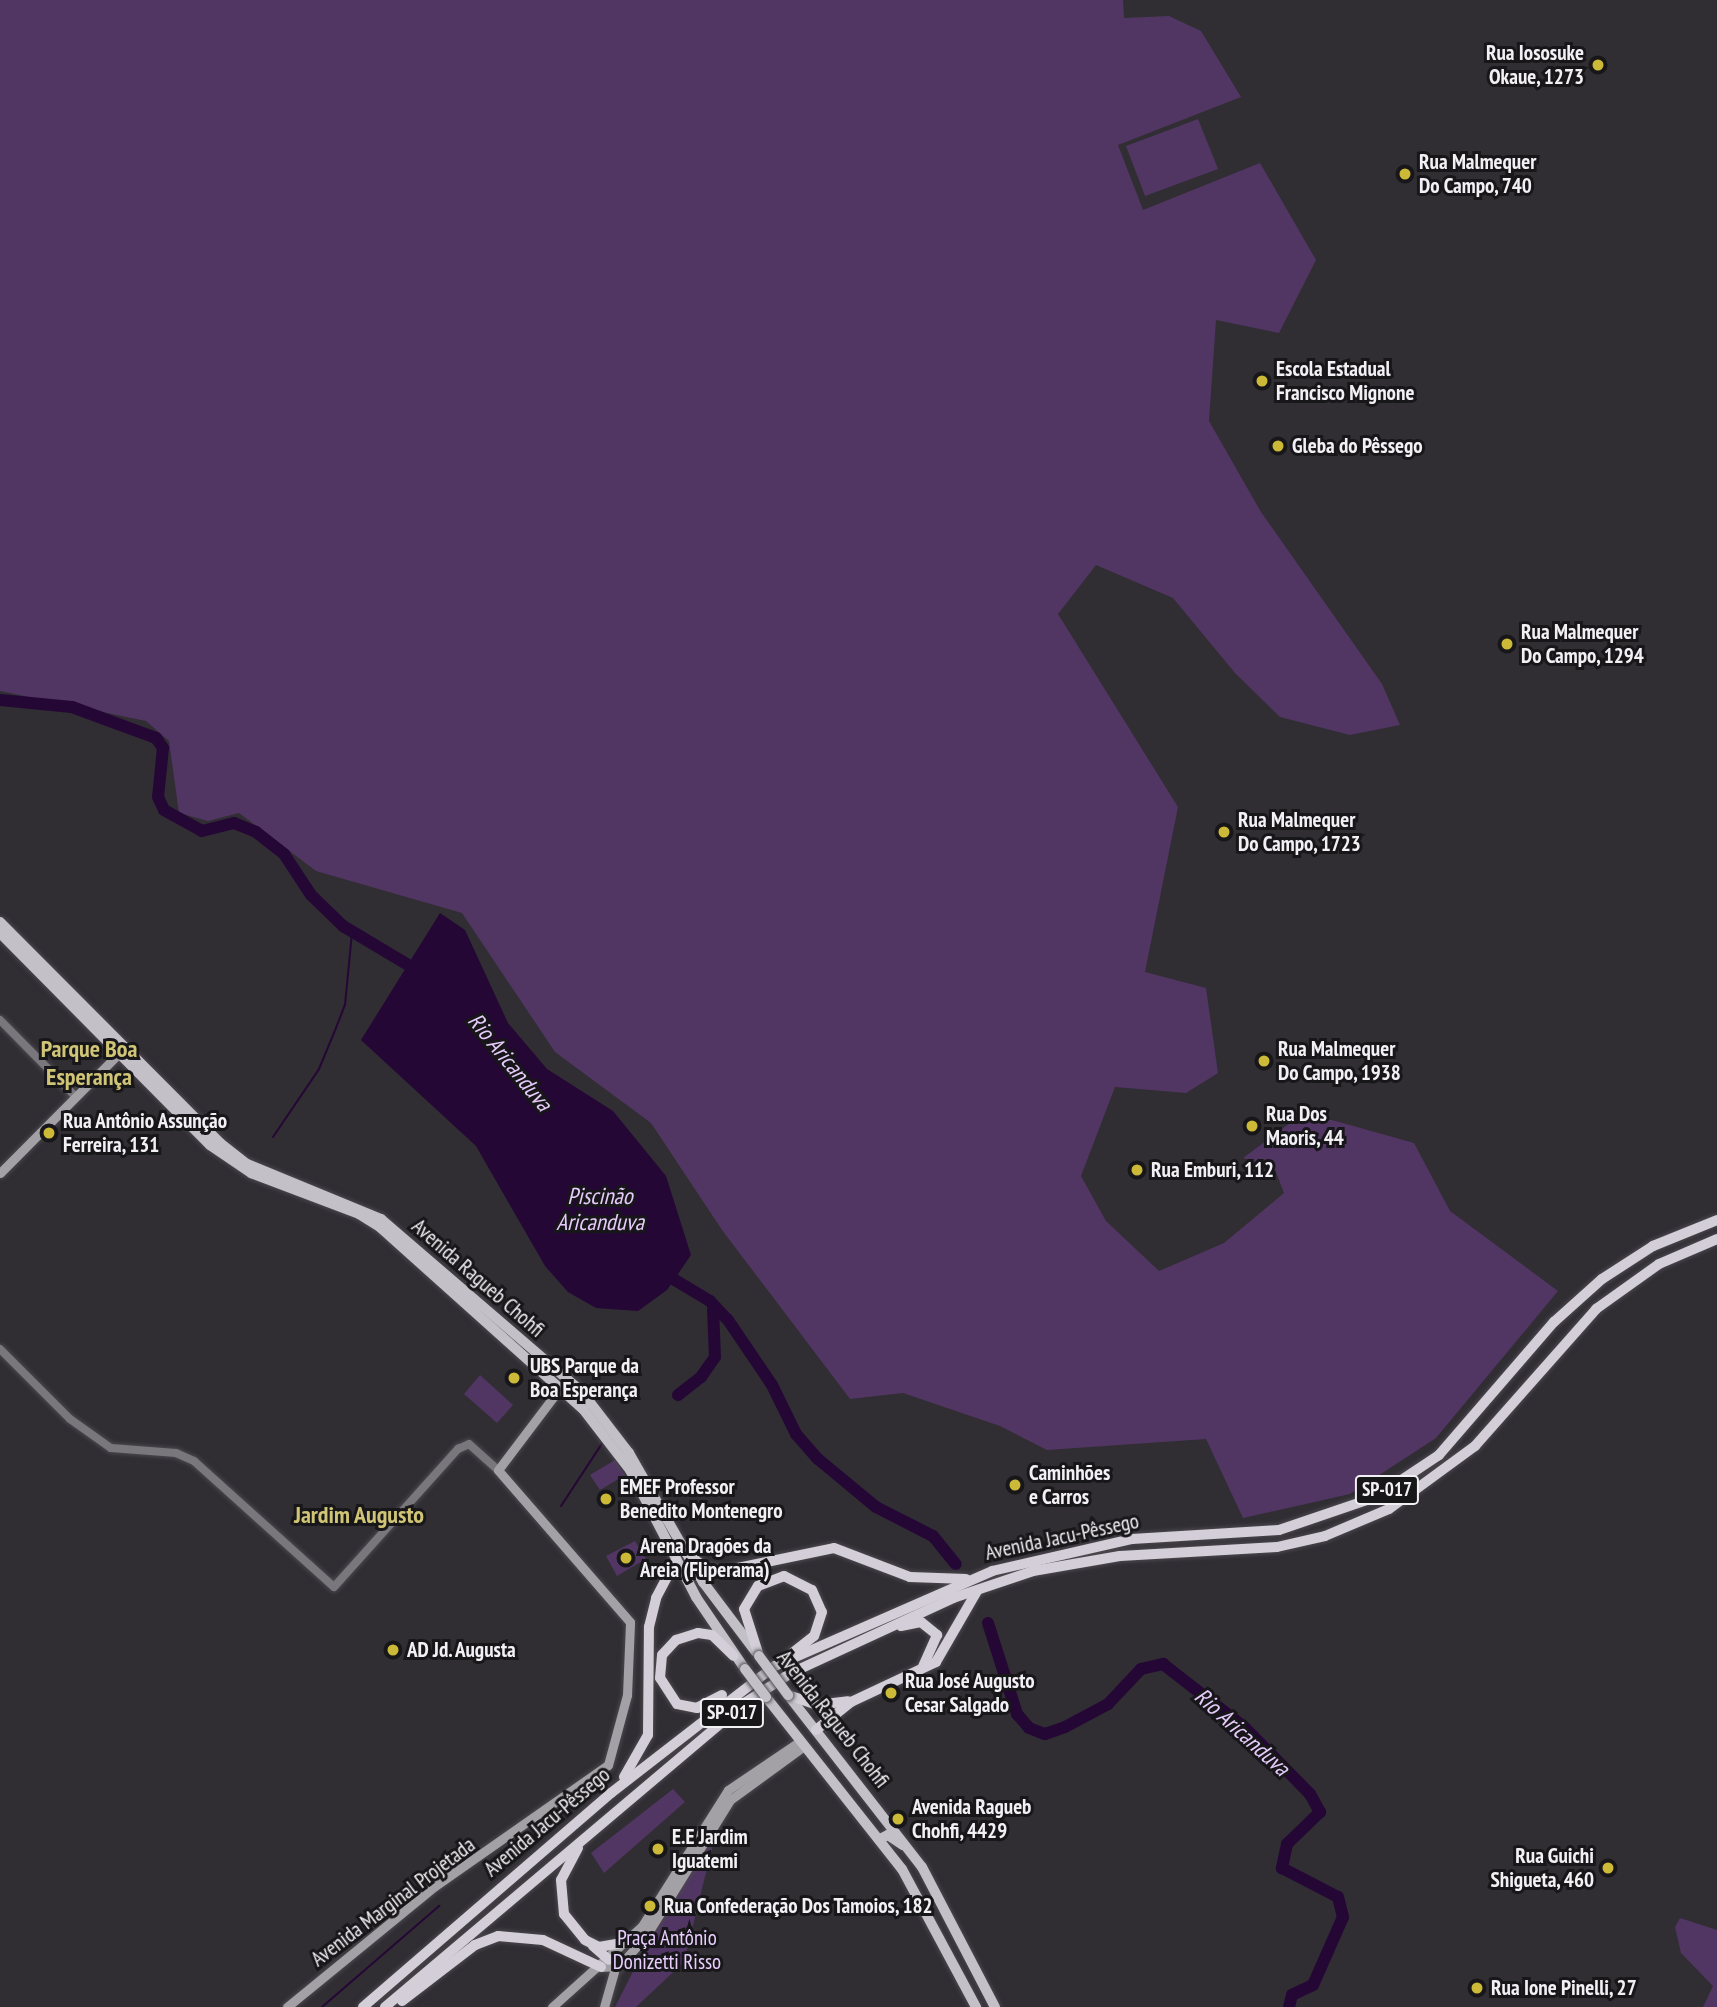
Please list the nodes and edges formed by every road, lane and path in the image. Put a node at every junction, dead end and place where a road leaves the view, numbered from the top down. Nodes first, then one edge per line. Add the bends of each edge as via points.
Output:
1 (0, 922) edge
2 (0, 933) edge
3 (0, 1020) edge
4 (122, 1051) junction
5 (76, 1097) junction
6 (0, 1173) edge
7 (1717, 1220) edge
8 (1717, 1239) edge
9 (0, 1349) edge
10 (560, 1388) junction
11 (597, 1409) junction
12 (498, 1470) junction
13 (683, 1550) junction
14 (676, 1560) junction
15 (968, 1579) junction
16 (979, 1588) junction
17 (888, 1627) junction
18 (734, 1656) junction
19 (759, 1656) junction
20 (786, 1660) junction
21 (923, 1666) junction
22 (735, 1692) junction
23 (788, 1695) junction
24 (851, 1702) junction
25 (816, 1730) junction
26 (802, 1743) junction
27 (611, 1793) junction
28 (595, 1828) junction
29 (880, 1839) junction
30 (908, 1847) junction
31 (585, 1940) junction
32 (628, 1942) junction
33 (609, 1965) junction
34 (287, 2007) edge
35 (363, 2007) edge
36 (388, 2007) edge
37 (552, 2007) edge
38 (604, 2007) edge
39 (976, 2007) edge
40 (995, 2007) edge

1 - 4 main road, Avenida Ragueb Chohfi
2 - 4 main road, Avenida Ragueb Chohfi
3 - 5 street
4 - 5 main road
4 - 10 main road, Avenida Ragueb Chohfi via 238,1166 381,1228
4 - 11 main road, Avenida Ragueb Chohfi via 247,1164 347,1201 389,1225
5 - 6 main road
7 - 15 highway, Avenida Jacu-Pêssego / SP-017 via 1674,1235 1602,1279 1554,1322 1439,1455 1376,1497 1279,1530 1118,1541
8 - 16 highway, Avenida Jacu-Pêssego / SP-017 via 1660,1264 1596,1309 1475,1446 1389,1509 1325,1536 1277,1547 1085,1560
9 - 12 street via 97,1440 120,1451 176,1452 194,1461 334,1587 458,1449 469,1444
10 - 11 main road via 570,1387
10 - 12 main road
10 - 14 main road, Avenida Ragueb Chohfi via 623,1460
11 - 13 main road, Avenida Ragueb Chohfi via 644,1477
12 - 34 main road, Avenida Marginal Projetada via 630,1622 627,1695 603,1772 435,1886
13 - 15 highway via 704,1567 723,1571 834,1548 910,1577
13 - 19 main road, Avenida Ragueb Chohfi
14 - 18 main road, Avenida Ragueb Chohfi
14 - 27 highway via 656,1598 649,1627 648,1735
15 - 20 highway, Avenida Jacu-Pêssego / SP-017
16 - 17 highway, Avenida Jacu-Pêssego / SP-017
16 - 21 highway via 958,1615 942,1656
17 - 21 highway via 921,1622 933,1630 938,1642
17 - 28 highway, Avenida Jacu-Pêssego / SP-017 via 758,1693
18 - 22 highway via 712,1635 698,1633 668,1646 659,1666 663,1687 686,1708
18 - 26 main road, Avenida Ragueb Chohfi, bridge
19 - 20 highway via 744,1609 758,1586 784,1576 812,1590 822,1612 814,1636
19 - 23 main road, Avenida Ragueb Chohfi, bridge
20 - 22 highway, Avenida Jacu-Pêssego / SP-017
21 - 24 highway
22 - 27 highway, Avenida Jacu-Pêssego / SP-017
23 - 24 highway via 817,1705
23 - 25 main road, Avenida Ragueb Chohfi
24 - 25 highway
25 - 30 main road, Avenida Ragueb Chohfi
26 - 29 main road, Avenida Ragueb Chohfi
26 - 32 main road via 728,1790
26 - 33 main road via 730,1800 646,1936
27 - 35 highway, Avenida Jacu-Pêssego / SP-017
28 - 31 highway via 570,1858 560,1887 564,1914
28 - 36 highway, Avenida Jacu-Pêssego / SP-017
29 - 30 main road via 888,1835
29 - 39 main road, Avenida Ragueb Chohfi via 915,1888
30 - 40 main road, Avenida Ragueb Chohfi via 936,1889
31 - 32 highway via 609,1948
31 - 33 highway
32 - 33 main road
33 - 36 highway via 543,1940 498,1936 475,1945
33 - 37 main road
33 - 38 main road

